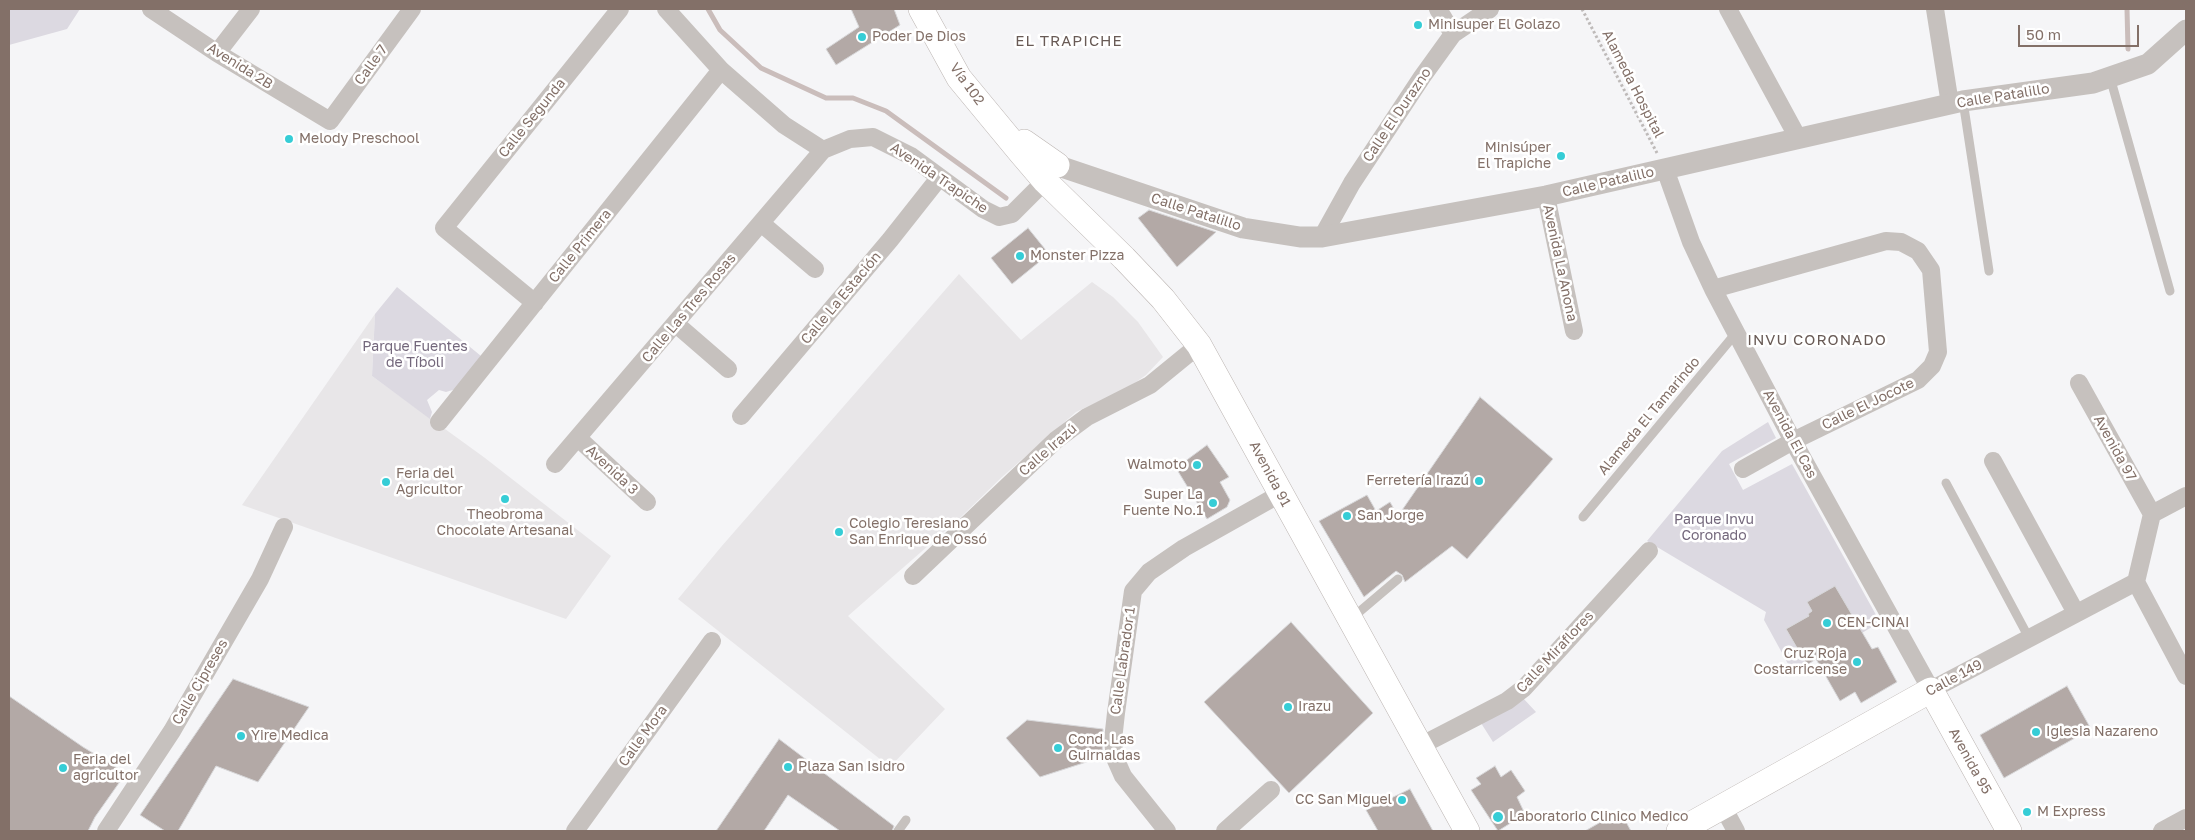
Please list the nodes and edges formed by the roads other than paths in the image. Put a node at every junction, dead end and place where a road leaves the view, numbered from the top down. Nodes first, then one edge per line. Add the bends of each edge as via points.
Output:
1 (151, 9) edge
2 (251, 9) edge
3 (412, 9) edge
4 (620, 9) edge
5 (666, 9) edge
6 (921, 9) edge
7 (1438, 9) edge
8 (1490, 9) edge
9 (1728, 9) edge
10 (1935, 9) edge
11 (2186, 30) edge
12 (1454, 34) junction
13 (217, 53) junction
14 (721, 70) junction
15 (2110, 77) junction
16 (1957, 102) junction
17 (986, 110) junction
18 (330, 121) joint
19 (1798, 138) junction
20 (823, 150) junction
21 (1021, 153) joint
22 (1665, 169) junction
23 (1051, 173) junction
24 (939, 178) junction
25 (1546, 196) junction
26 (761, 223) junction
27 (1322, 237) junction
28 (814, 269) dead end
29 (1989, 271) dead end
30 (1712, 289) junction
31 (2170, 291) dead end
32 (535, 302) junction
33 (676, 324) junction
34 (1574, 331) dead end
35 (1736, 332) junction
36 (1199, 345) junction
37 (728, 369) dead end
38 (2079, 383) dead end
39 (741, 416) dead end
40 (438, 422) dead end
41 (578, 438) junction
42 (1793, 441) junction
43 (1994, 461) dead end
44 (555, 464) dead end
45 (1743, 469) dead end
46 (1946, 483) dead end
47 (1280, 494) junction
48 (2186, 496) edge
49 (647, 502) dead end
50 (2152, 514) junction
51 (1583, 517) dead end
52 (284, 527) dead end
53 (1649, 551) dead end
54 (913, 576) dead end
55 (1398, 579) dead end
56 (2136, 582) junction
57 (2076, 613) junction
58 (1350, 620) junction
59 (2029, 638) junction
60 (712, 640) dead end
61 (2186, 676) edge
62 (1931, 690) junction
63 (1420, 746) junction
64 (1272, 790) dead end
65 (1723, 807) junction
66 (2186, 818) edge
67 (906, 820) dead end
68 (106, 831) edge
69 (575, 831) edge
70 (898, 831) edge
71 (1167, 831) edge
72 (1225, 831) edge
73 (1467, 831) edge
74 (1679, 831) edge
75 (1736, 831) edge
76 (2009, 831) edge
77 (2162, 831) edge

1 - 13 street, Avenida 2B
2 - 13 street
3 - 18 street, Calle 7
4 - 32 street, Calle Segunda via 444,228
5 - 14 street
6 - 17 main road, Vía 102 via 960,78
7 - 12 street
8 - 12 street, Calle El Durazno
9 - 19 street
10 - 16 street
11 - 15 street, Calle Patalillo via 2148,64
12 - 27 street, Calle El Durazno via 1390,123
13 - 18 street, Avenida 2B
14 - 20 street via 784,125
14 - 32 street, Calle Primera
15 - 16 street, Calle Patalillo via 2093,83
15 - 31 lane
16 - 19 street, Calle Patalillo
16 - 29 lane
17 - 21 main road, Vía 102
17 - 23 main road
19 - 22 street, Calle Patalillo
20 - 24 street, Avenida Trapiche via 850,139 873,137 911,156
20 - 26 street, Calle Las Tres Rosas
21 - 23 main road, Avenida 91
22 - 25 street, Calle Patalillo
22 - 30 street, Avenida El Cas
23 - 24 street, Avenida Trapiche via 1012,214 999,217
23 - 27 street, Calle Patalillo via 1243,228
23 - 36 main road, Avenida 91 via 1157,292
24 - 39 street, Calle La Estación
25 - 27 street, Calle Patalillo
25 - 34 street, Avenida La Anona
26 - 28 street
26 - 33 street, Calle Las Tres Rosas
30 - 35 street, Avenida El Cas
30 - 42 street, Calle El Jocote via 1886,241 1901,242 1918,251 1931,270 1938,352 1932,366 1918,380
32 - 40 street, Calle Primera
33 - 37 street
33 - 41 street, Calle Las Tres Rosas
35 - 42 street, Avenida El Cas
35 - 51 lane, Alameda El Tamarindo
36 - 47 main road, Avenida 91
36 - 54 street, Calle Irazú via 1150,385 1087,417 1056,440
38 - 50 street, Avenida 97
41 - 44 street, Calle Las Tres Rosas
41 - 49 street, Avenida 3
42 - 45 street, Calle El Jocote
42 - 62 street, Avenida El Cas
43 - 57 street
46 - 59 lane
47 - 58 main road, Avenida 91
47 - 71 street, Calle Labrador 1 via 1184,548 1149,572 1133,591 1116,713 1115,758 1123,776
48 - 50 street
50 - 56 street
52 - 68 street, Calle Cipreses via 260,579 172,731
53 - 63 street, Calle Miraflores via 1524,688 1507,701
55 - 58 lane
56 - 57 street, Calle 149
56 - 61 street
57 - 59 street, Calle 149
58 - 63 main road, Avenida 91
59 - 62 street, Calle 149
60 - 69 street, Calle Mora
62 - 65 main road, Calle 149
62 - 76 main road, Avenida 95
63 - 73 main road, Avenida 91
64 - 72 street
65 - 74 main road, Calle 149
65 - 75 street
66 - 77 street
67 - 70 lane

